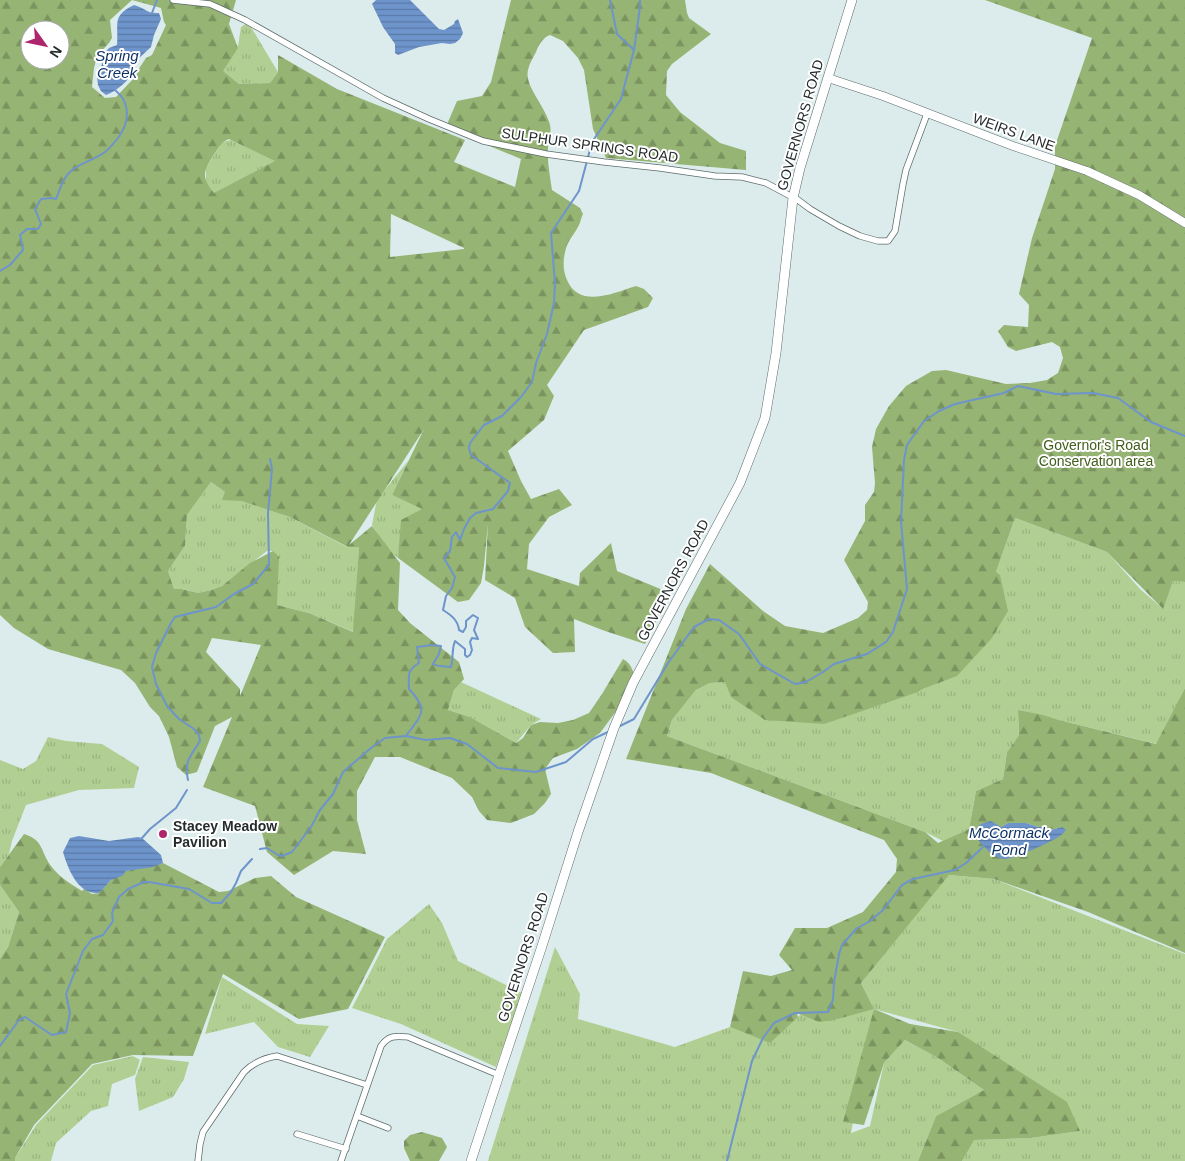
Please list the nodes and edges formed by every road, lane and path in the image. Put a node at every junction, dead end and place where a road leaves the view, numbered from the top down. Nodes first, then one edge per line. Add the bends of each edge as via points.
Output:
1 (173, 0) edge
2 (852, 0) edge
3 (828, 78) junction
4 (928, 114) junction
5 (793, 198) junction
6 (1185, 223) edge
7 (499, 1075) junction
8 (367, 1084) junction
9 (357, 1116) junction
10 (388, 1128) dead end
11 (297, 1134) dead end
12 (346, 1149) junction
13 (198, 1161) edge
14 (341, 1161) edge
15 (471, 1161) edge

1 - 5 street, SULPHUR SPRINGS ROAD via 210,4 245,20 383,98 483,141 546,154 742,177 766,183
2 - 3 main road, GOVERNORS ROAD
3 - 4 street, WEIRS LANE
3 - 5 main road, GOVERNORS ROAD
4 - 5 street, SULPHUR SPRINGS ROAD via 906,170 897,224 888,241 860,236
4 - 6 street, WEIRS LANE via 1113,182
5 - 7 main road, GOVERNORS ROAD via 776,354 765,418 740,483 633,683 614,728
7 - 8 street via 408,1038 394,1037 381,1046
7 - 15 main road, GOVERNORS ROAD
8 - 9 street
8 - 13 street via 277,1056 264,1058 244,1072 204,1132
9 - 10 street
9 - 12 street
11 - 12 street
12 - 14 street

